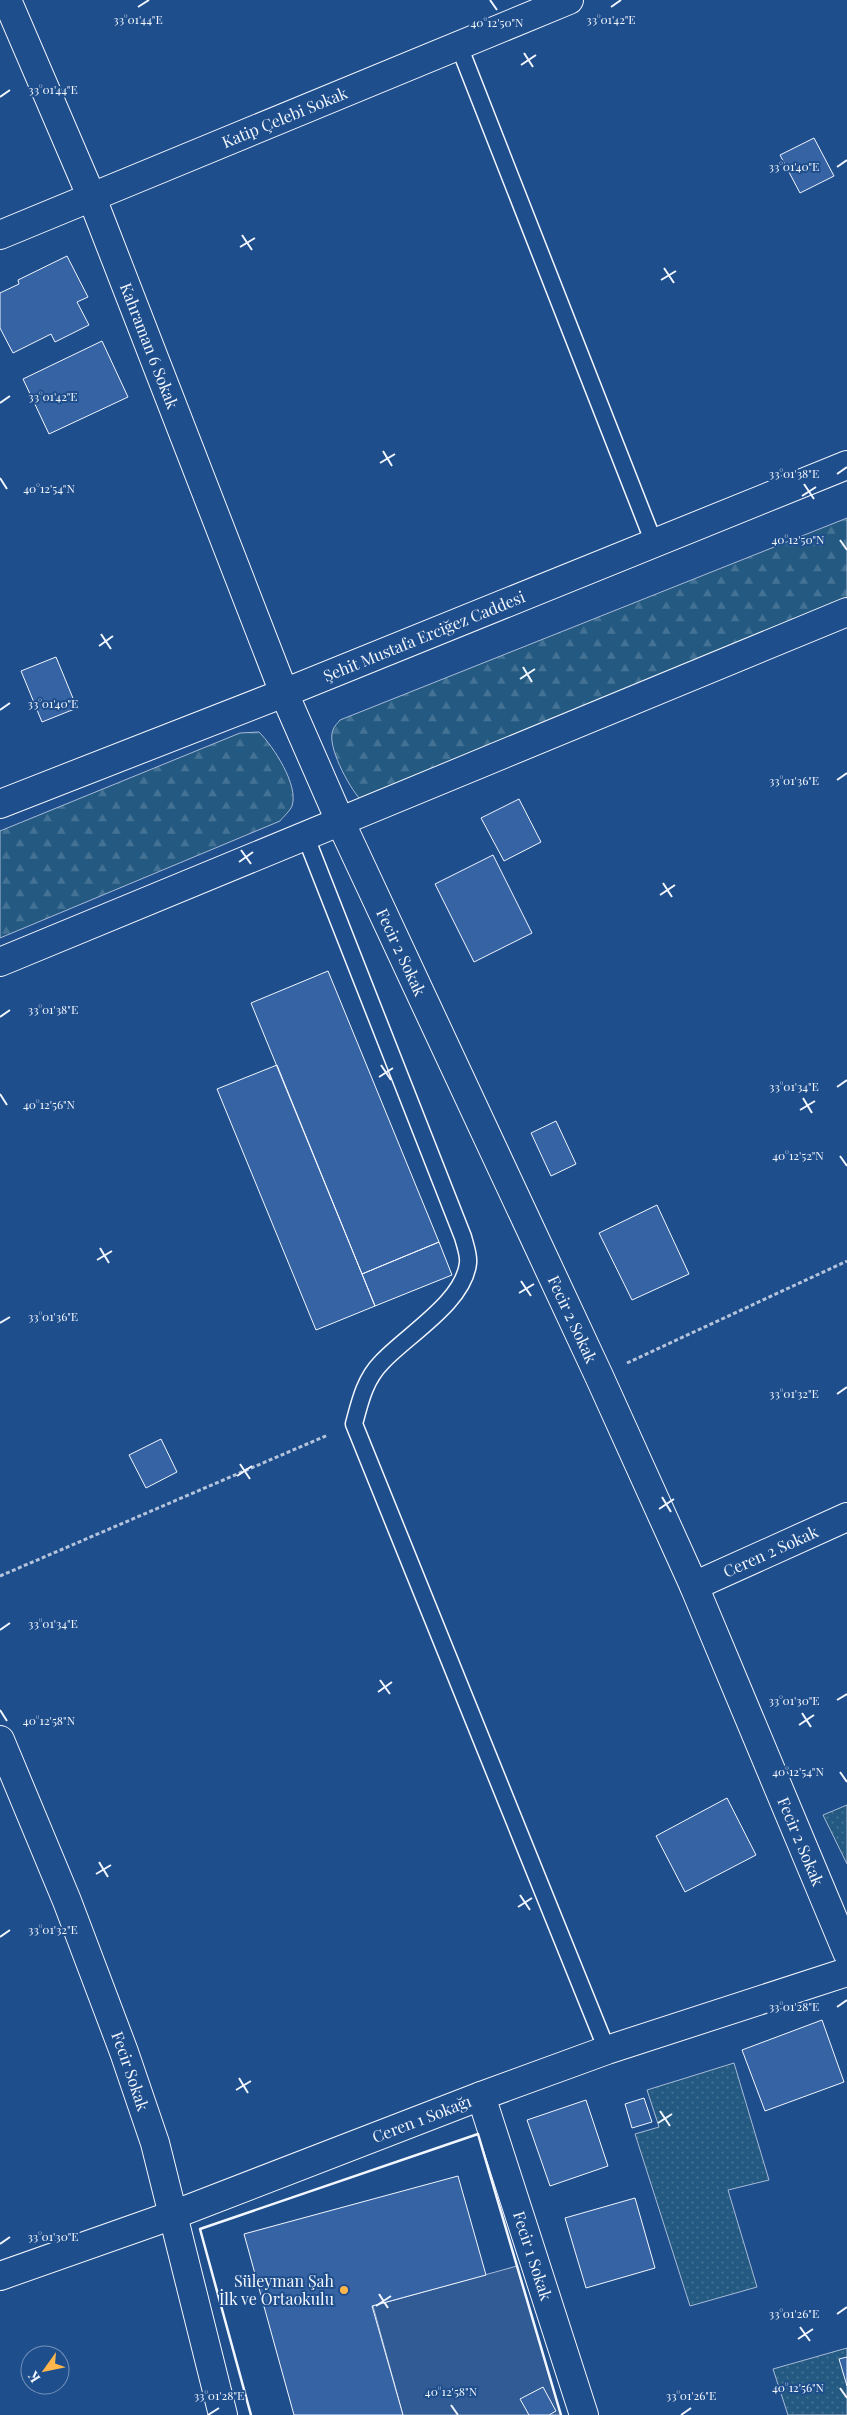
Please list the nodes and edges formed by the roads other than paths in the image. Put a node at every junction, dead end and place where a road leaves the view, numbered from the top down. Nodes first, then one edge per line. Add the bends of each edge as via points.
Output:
1 (7, 0) edge
2 (569, 0) edge
3 (459, 46) junction
4 (92, 198) junction
5 (0, 235) edge
6 (847, 465) edge
7 (654, 543) junction
8 (847, 612) edge
9 (284, 693) junction
10 (0, 804) edge
11 (340, 821) junction
12 (305, 836) junction
13 (0, 962) edge
14 (847, 1517) edge
15 (694, 1586) junction
16 (0, 1740) edge
17 (847, 1952) edge
18 (847, 1972) edge
19 (607, 2050) junction
20 (481, 2096) junction
21 (173, 2216) junction
22 (0, 2276) edge
23 (223, 2415) edge
24 (584, 2415) edge

1 - 4 street, Kahraman 6 Sokak
2 - 3 street, Katip Çelebi Sokak
3 - 4 street, Katip Çelebi Sokak
3 - 7 lane
4 - 5 street, Katip Çelebi Sokak
4 - 9 street, Kahraman 6 Sokak
6 - 7 street, Şehit Mustafa Erciğez Caddesi
7 - 9 street, Şehit Mustafa Erciğez Caddesi
8 - 11 street
9 - 10 street, Şehit Mustafa Erciğez Caddesi
9 - 11 street, Fecir 2 Sokak
11 - 12 street
11 - 15 street, Fecir 2 Sokak via 600,1376
12 - 13 street
12 - 19 lane via 463,1237 469,1262 464,1281 448,1301 381,1362 368,1380 354,1424
14 - 15 street, Ceren 2 Sokak
15 - 17 street, Fecir 2 Sokak
16 - 21 street, Fecir Sokak via 67,1900 124,2052 155,2143
18 - 19 street, Ceren 1 Sokağı
19 - 20 street, Ceren 1 Sokağı
20 - 21 street, Ceren 1 Sokağı
20 - 24 street, Fecir 1 Sokak
21 - 22 street, Ceren 1 Sokağı
21 - 23 street, Fecir Sokak

